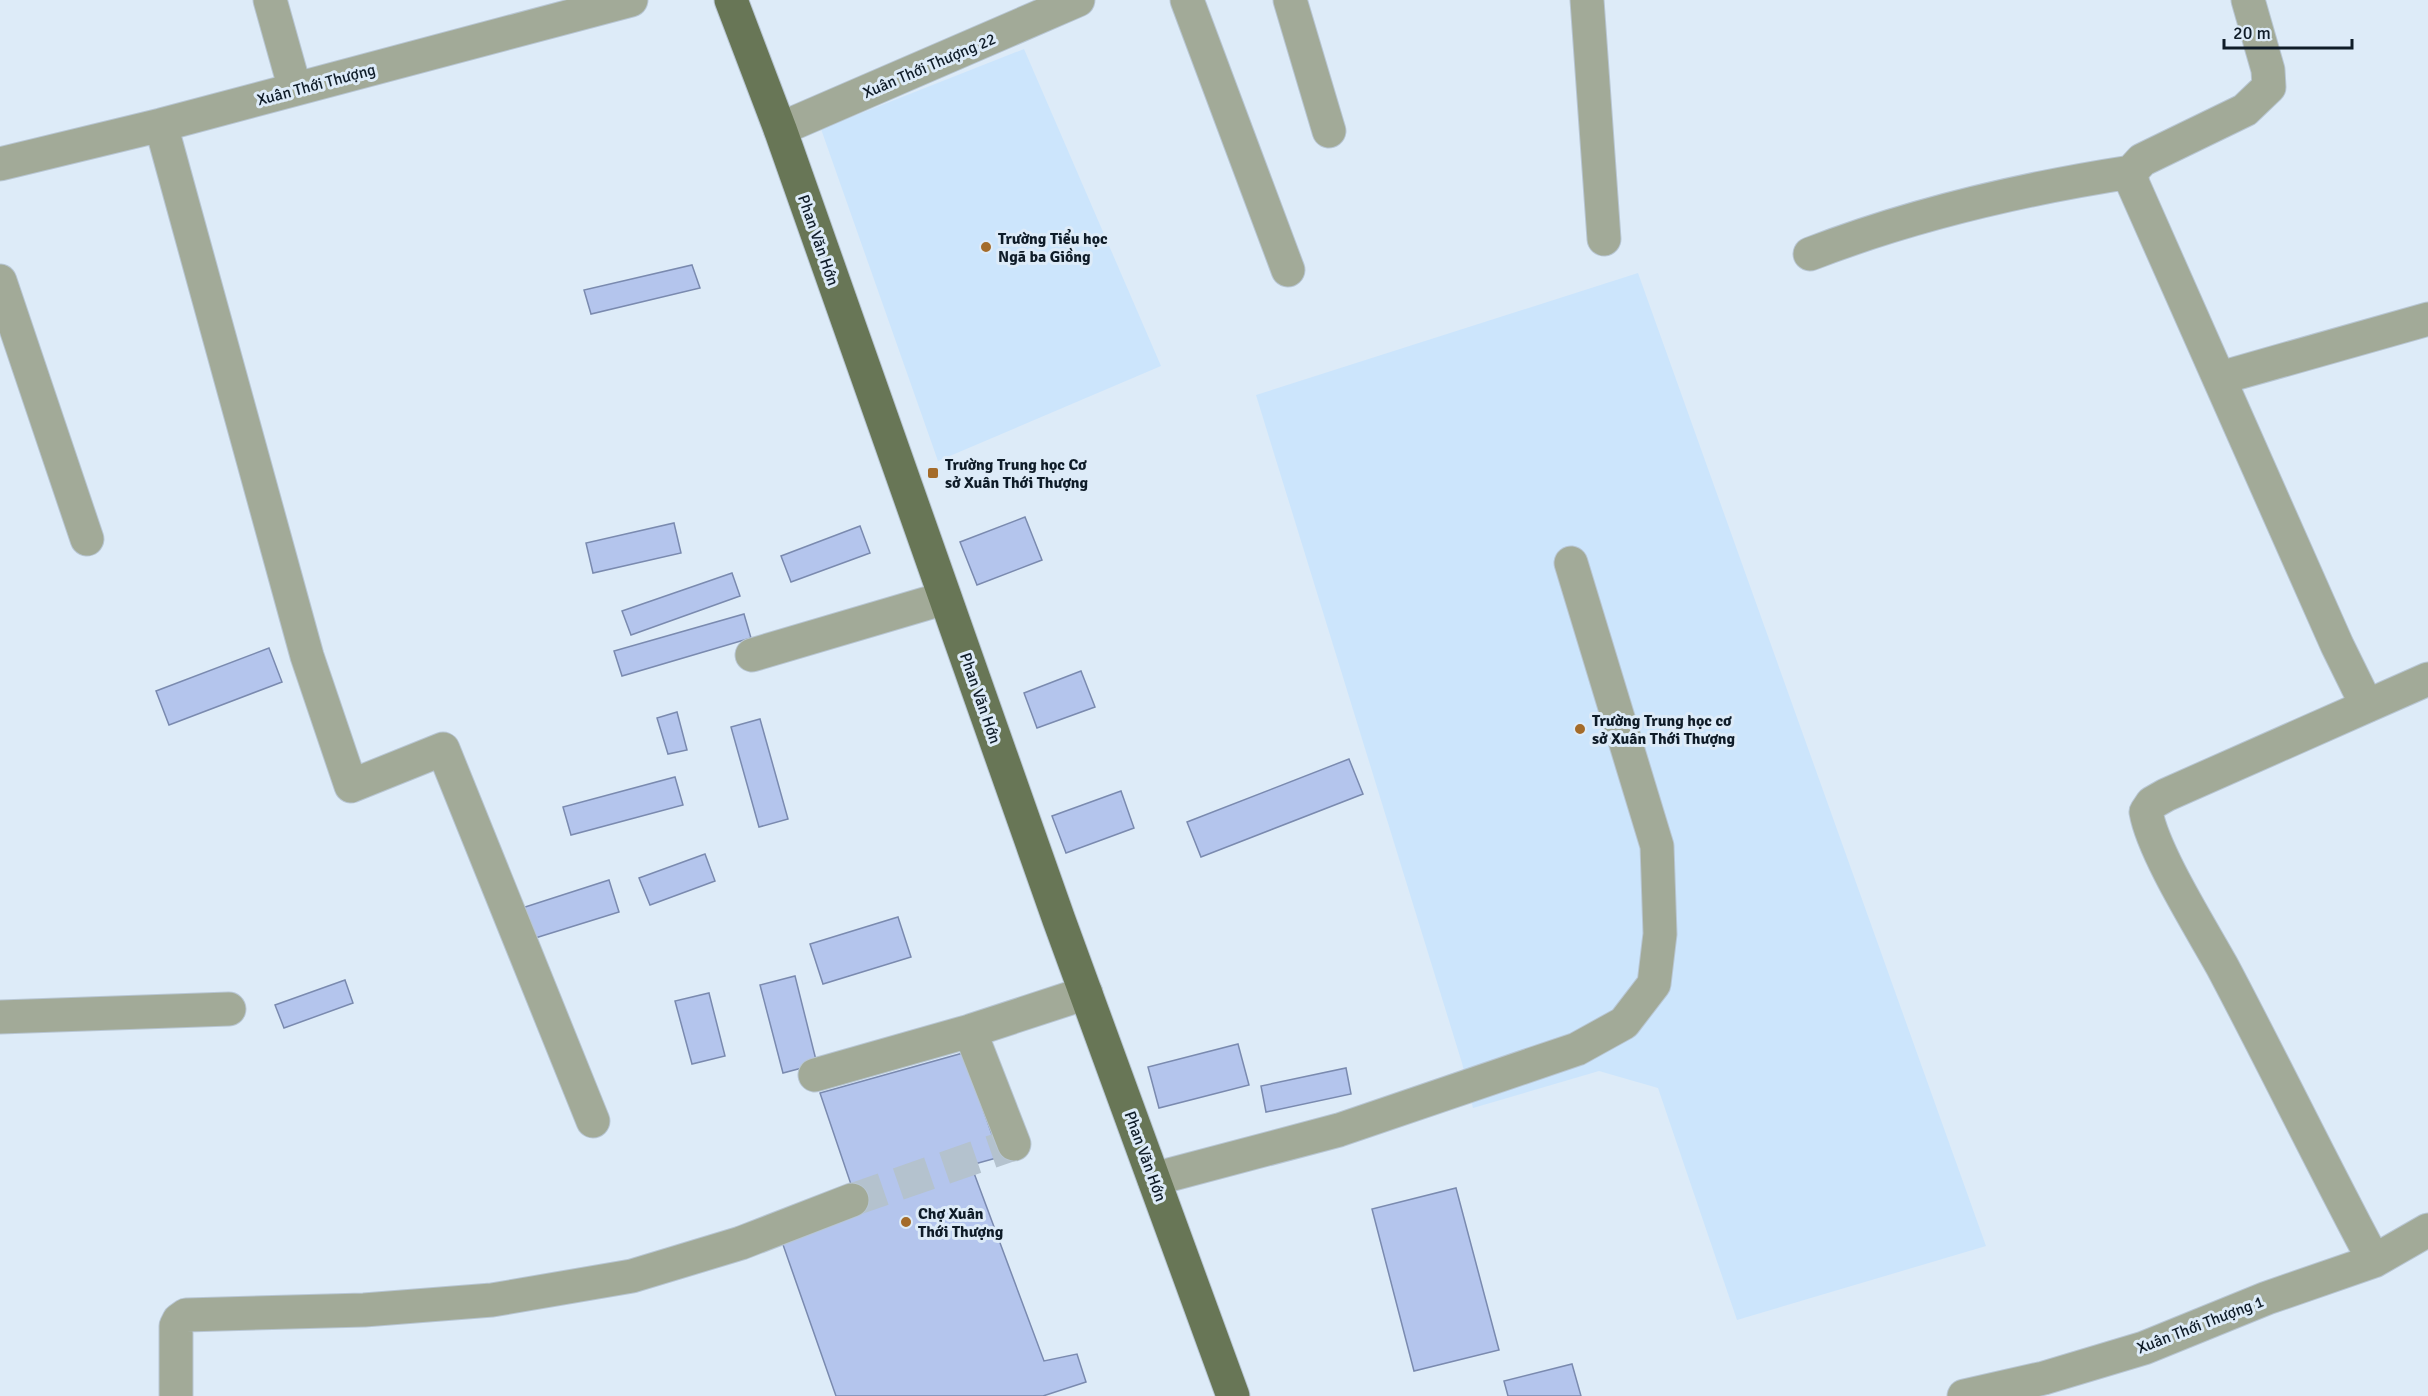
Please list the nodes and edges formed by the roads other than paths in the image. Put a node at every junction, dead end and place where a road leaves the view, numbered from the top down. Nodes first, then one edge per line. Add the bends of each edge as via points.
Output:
1 (270, 0) edge
2 (631, 0) edge
3 (731, 0) edge
4 (1078, 0) edge
5 (1187, 0) edge
6 (1290, 0) edge
7 (1587, 0) edge
8 (2248, 0) edge
9 (295, 89) junction
10 (161, 125) junction
11 (780, 129) junction
12 (1329, 130) dead end
13 (0, 164) edge
14 (2131, 172) junction
15 (1604, 239) dead end
16 (1810, 254) dead end
17 (1288, 270) dead end
18 (0, 281) edge
19 (2428, 319) edge
20 (2220, 378) junction
21 (87, 539) dead end
22 (1571, 563) dead end
23 (945, 598) junction
24 (752, 656) dead end
25 (2428, 679) edge
26 (2367, 706) junction
27 (1086, 993) junction
28 (229, 1009) dead end
29 (0, 1017) edge
30 (970, 1031) junction
31 (815, 1075) dead end
32 (593, 1121) dead end
33 (1014, 1144) dead end
34 (1154, 1179) junction
35 (852, 1200) tunnel mouth
36 (2428, 1230) edge
37 (2374, 1261) junction
38 (2049, 1387) edge
39 (176, 1396) edge
40 (1233, 1396) edge
41 (1964, 1396) edge

1 - 9 street
2 - 9 street, Xuân Thới Thượng
3 - 11 main road, Phan Văn Hớn
4 - 11 street, Xuân Thới Thượng 22
5 - 17 street
6 - 12 street
7 - 15 street
8 - 14 street via 2268,70 2269,87 2245,110 2142,160
9 - 10 street, Xuân Thới Thượng
10 - 13 street, Xuân Thới Thượng
10 - 32 street via 308,656 351,786 443,749
11 - 23 main road, Phan Văn Hớn
14 - 16 street via 1976,201 1871,231
14 - 20 street via 2156,242
18 - 21 street
19 - 20 street
20 - 26 street
22 - 34 street via 1657,846 1660,934 1654,984 1624,1023 1577,1049 1339,1130
23 - 24 street
23 - 27 main road, Phan Văn Hớn
25 - 26 street
26 - 37 street via 2166,795 2146,812 2170,868
27 - 30 street
27 - 34 main road, Phan Văn Hớn
28 - 29 street
30 - 31 street
30 - 33 street
34 - 40 main road, Phan Văn Hớn
35 - 39 street via 741,1243 632,1276 480,1300 340,1311 186,1315 176,1326
36 - 37 street, Xuân Thới Thượng 1
37 - 38 street, Xuân Thới Thượng 1 via 2267,1298
38 - 41 street, Xuân Thới Thượng 1

